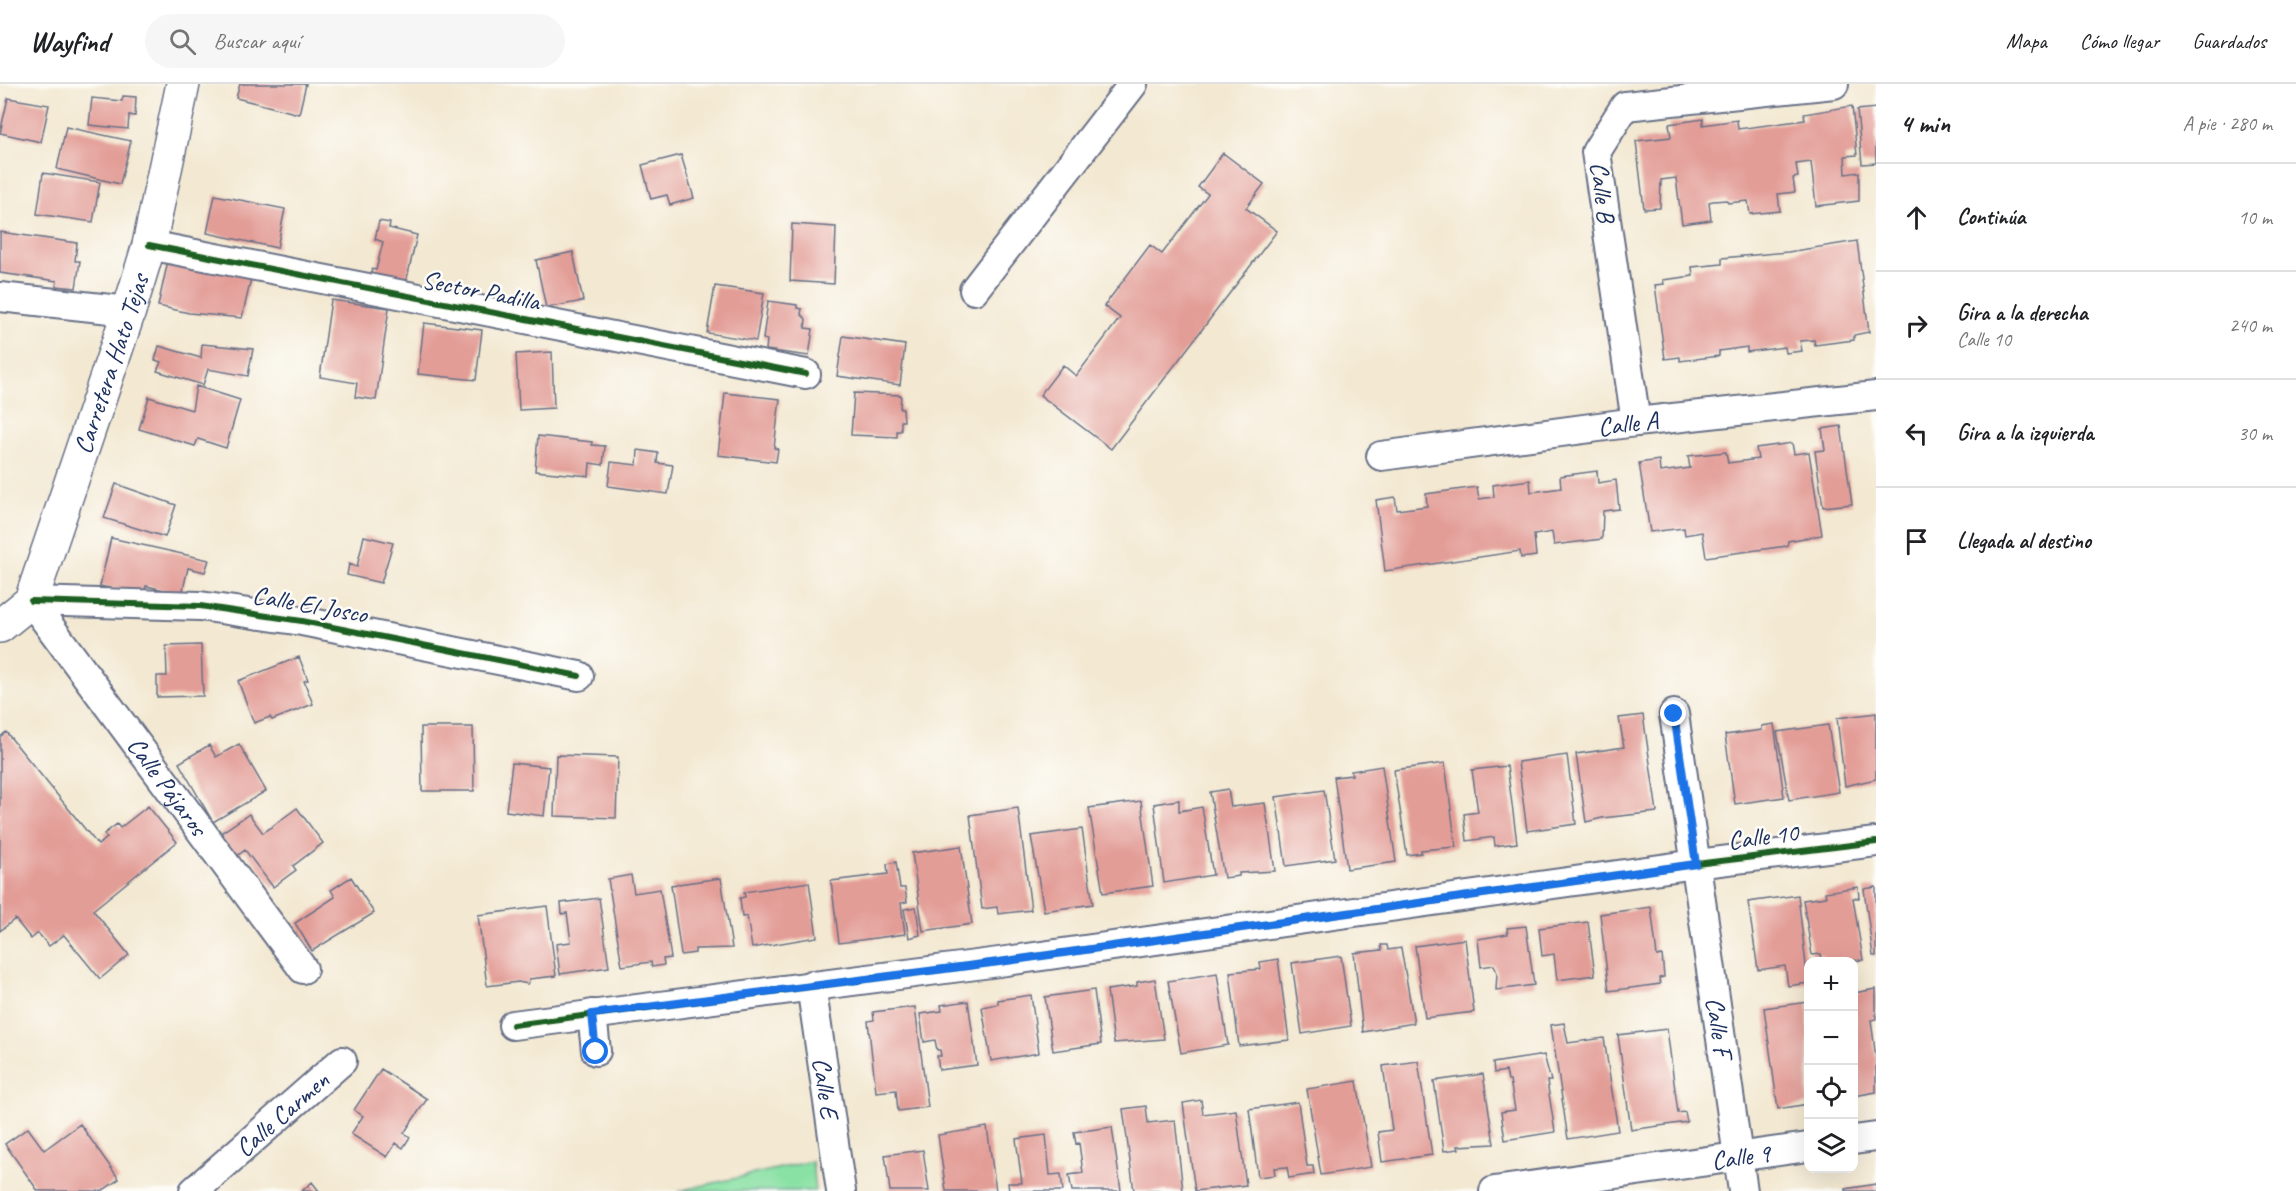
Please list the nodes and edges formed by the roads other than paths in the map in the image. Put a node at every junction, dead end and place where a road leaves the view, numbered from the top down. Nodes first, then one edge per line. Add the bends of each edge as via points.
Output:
1 (183, 84) edge
2 (1133, 84) edge
3 (1834, 84) edge
4 (149, 245) junction
5 (974, 290) dead end
6 (0, 297) edge
7 (129, 311) junction
8 (806, 374) dead end
9 (1876, 396) edge
10 (1636, 422) junction
11 (1381, 456) dead end
12 (31, 601) junction
13 (0, 626) edge
14 (579, 676) dead end
15 (1674, 714) dead end
16 (1876, 842) edge
17 (1696, 864) junction
18 (303, 969) dead end
19 (811, 985) junction
20 (592, 1014) junction
21 (513, 1025) dead end
22 (596, 1052) dead end
23 (342, 1061) dead end
24 (1876, 1137) edge
25 (1858, 1139) edge
26 (1804, 1148) edge
27 (1739, 1156) junction
28 (194, 1191) edge
29 (841, 1191) edge
30 (1494, 1191) edge
31 (1743, 1191) edge

1 - 4 street, Carretera Hato Tejas
2 - 5 street
3 - 10 street, Calle B via 1625,106 1596,152
4 - 7 street, Carretera Hato Tejas
4 - 8 street, Sector Padilla
6 - 7 street
7 - 12 street, Carretera Hato Tejas
9 - 10 street, Calle A
10 - 11 street, Calle A
12 - 13 street
12 - 14 street, Calle El Josco via 200,606 302,621
12 - 18 street, Calle Pájaros
15 - 17 street, Calle F
16 - 17 street, Calle 10
17 - 19 street, Calle 10
17 - 27 street, Calle F
19 - 20 street, Calle 10
19 - 29 street, Calle E
20 - 21 street, Calle 10
20 - 22 street
23 - 28 street, Calle Carmen
24 - 25 street
26 - 27 street, Calle 9
27 - 30 street, Calle 9
27 - 31 street, Calle F

